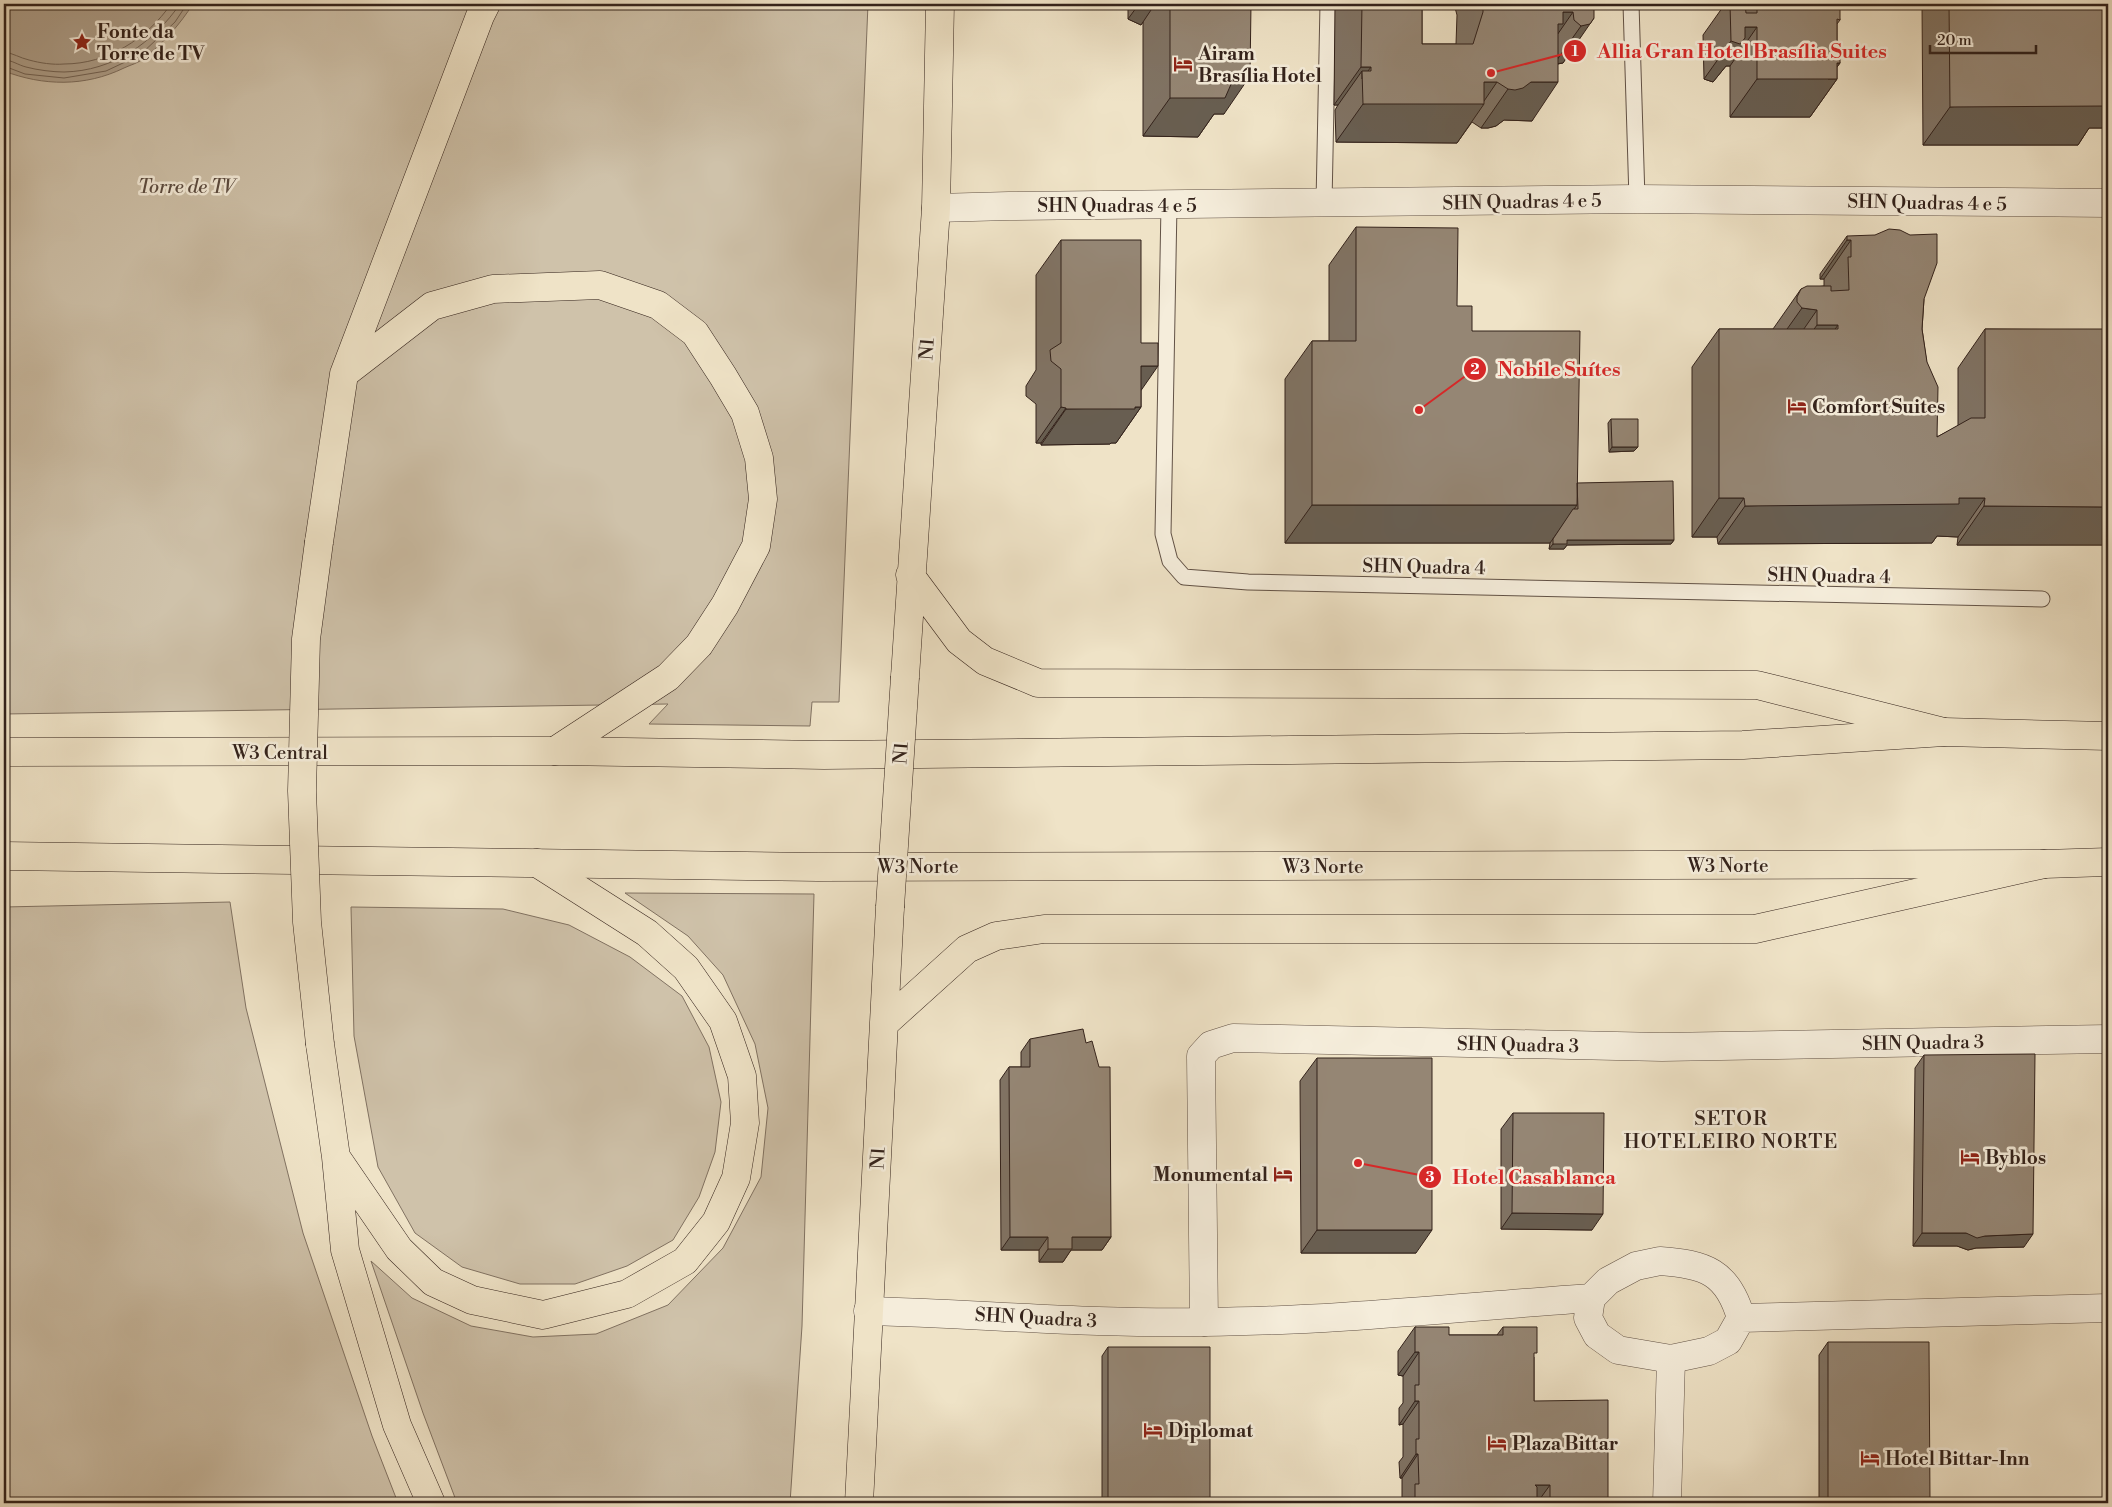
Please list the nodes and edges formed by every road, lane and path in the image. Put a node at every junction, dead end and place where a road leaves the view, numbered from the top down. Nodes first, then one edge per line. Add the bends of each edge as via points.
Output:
1 (486, 4) edge
2 (940, 4) edge
3 (1328, 4) edge
4 (1631, 4) edge
5 (1637, 199) junction
6 (1324, 203) junction
7 (2108, 203) edge
8 (1169, 205) junction
9 (936, 208) junction
10 (344, 374) junction
11 (910, 575) junction
12 (2042, 599) dead end
13 (1944, 732) junction
14 (2108, 736) edge
15 (4, 752) edge
16 (556, 752) junction
17 (4, 856) edge
18 (2108, 862) edge
19 (537, 863) junction
20 (2044, 864) junction
21 (885, 1022) junction
22 (2108, 1040) edge
23 (336, 1157) junction
24 (1591, 1298) junction
25 (2108, 1308) edge
26 (868, 1311) junction
27 (1741, 1318) junction
28 (1204, 1322) junction
29 (1671, 1360) junction
30 (431, 1503) edge
31 (859, 1503) edge
32 (1667, 1503) edge

1 - 10 main road
2 - 9 main road, N1
3 - 6 lane
4 - 5 lane
5 - 6 street, SHN Quadras 4 e 5
5 - 7 street, SHN Quadras 4 e 5
6 - 8 street, SHN Quadras 4 e 5
8 - 9 street, SHN Quadras 4 e 5
8 - 12 lane, SHN Quadra 4 via 1163,534 1170,561 1184,577 1248,582
9 - 11 main road, N1
10 - 16 main road via 432,306 493,289 600,285 658,305 695,334 745,413 759,458 763,499 756,546 726,605 699,645 668,677
10 - 23 main road, bridge via 306,639 302,791 307,922
11 - 13 main road via 959,641 985,661 1038,683 1757,685
11 - 21 main road, N1, bridge
13 - 14 main road
13 - 16 main road via 1743,745 824,755
15 - 16 main road, W3 Central
17 - 19 main road
18 - 20 main road, W3 Norte
19 - 20 main road, W3 Norte via 818,867
19 - 23 main road via 647,933 686,968 723,1021 742,1076 745,1123 736,1178 716,1222 685,1261 627,1294 543,1315 472,1300 433,1282 399,1249
20 - 21 main road via 1755,929 1044,929 996,936 967,949
21 - 26 main road, N1
22 - 28 street, SHN Quadra 3 via 1662,1047 1233,1038 1211,1045 1201,1056
23 - 30 main road via 345,1250 397,1425
24 - 27 street via 1608,1282 1636,1266 1660,1261 1688,1263 1718,1276 1735,1298
24 - 28 street, SHN Quadra 3 via 1298,1320
24 - 29 street via 1588,1318 1597,1335 1618,1350
25 - 27 street
26 - 28 street, SHN Quadra 3
26 - 31 main road, N1
27 - 29 street via 1728,1341 1710,1351
29 - 32 street

